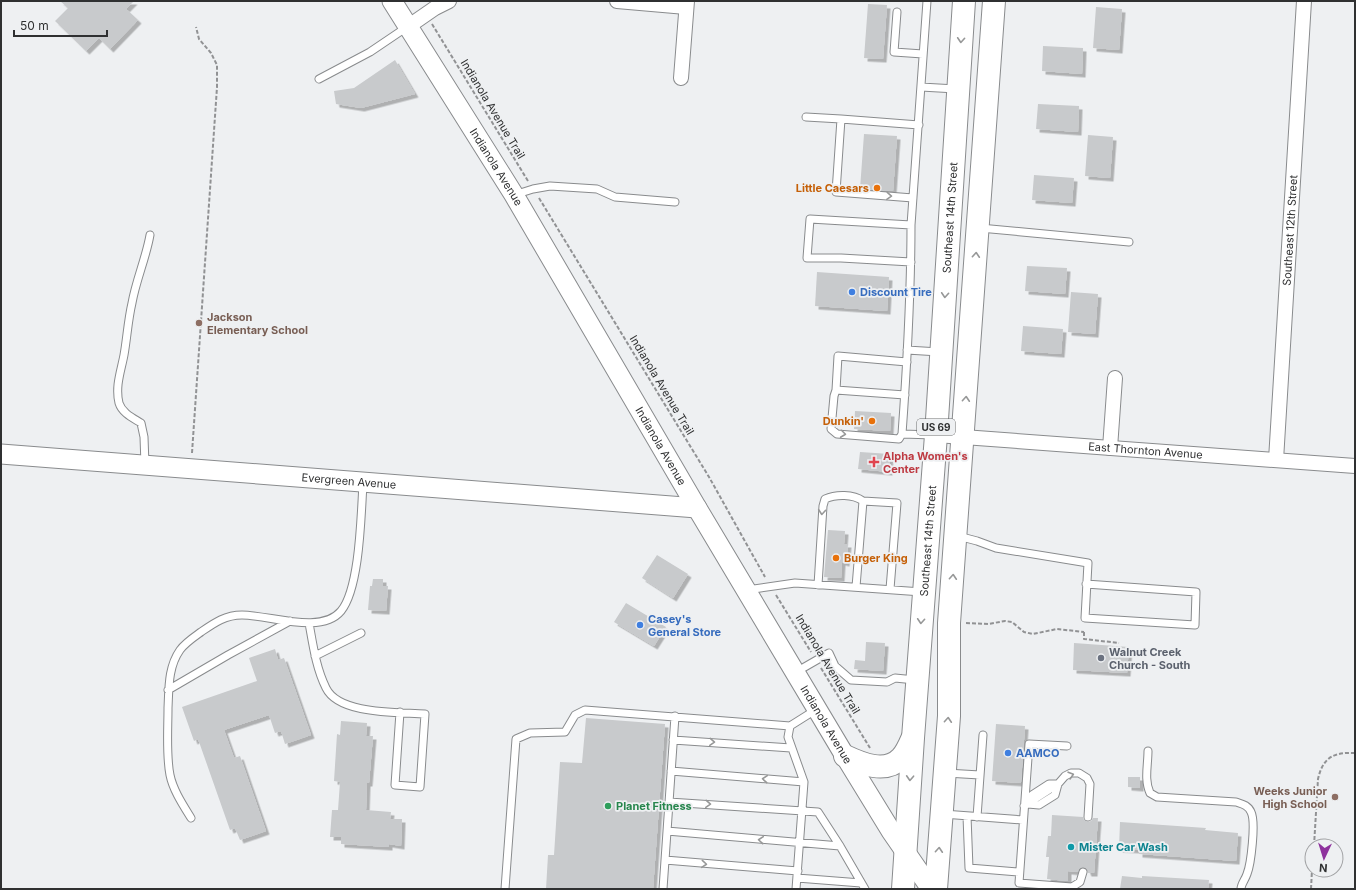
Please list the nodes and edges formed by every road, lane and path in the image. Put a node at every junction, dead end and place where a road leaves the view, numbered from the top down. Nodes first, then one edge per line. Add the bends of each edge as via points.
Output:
1 (392, 1) edge
2 (449, 1) edge
3 (617, 1) edge
4 (927, 1) edge
5 (964, 1) edge
6 (994, 1) edge
7 (1304, 1) edge
8 (687, 4) edge
9 (897, 12) dead end
10 (432, 23) dead end
11 (409, 26) junction
12 (196, 27) dead end
13 (923, 54) junction
14 (681, 78) dead end
15 (319, 79) dead end
16 (921, 87) junction
17 (958, 89) junction
18 (806, 117) dead end
19 (841, 119) junction
20 (919, 125) junction
21 (533, 189) junction
22 (514, 195) junction
23 (913, 198) junction
24 (675, 202) dead end
25 (980, 202) junction
26 (911, 225) junction
27 (978, 228) junction
28 (150, 235) dead end
29 (1129, 242) dead end
30 (911, 262) junction
31 (907, 350) junction
32 (941, 352) junction
33 (907, 362) junction
34 (1115, 378) dead end
35 (836, 390) junction
36 (905, 395) junction
37 (902, 434) junction
38 (936, 435) junction
39 (963, 437) junction
40 (1110, 448) junction
41 (1, 454) edge
42 (1276, 460) junction
43 (145, 465) junction
44 (1355, 466) edge
45 (191, 468) junction
46 (363, 481) junction
47 (863, 501) junction
48 (697, 508) junction
49 (956, 536) junction
50 (1086, 584) junction
51 (818, 585) junction
52 (771, 586) junction
53 (856, 587) junction
54 (747, 590) junction
55 (890, 590) junction
56 (923, 592) junction
57 (290, 621) junction
58 (309, 623) junction
59 (950, 623) junction
60 (361, 633) dead end
61 (1119, 643) dead end
62 (315, 656) junction
63 (816, 660) junction
64 (795, 672) junction
65 (917, 680) junction
66 (168, 690) junction
67 (817, 709) junction
68 (400, 712) junction
69 (675, 716) junction
70 (790, 726) junction
71 (983, 735) dead end
72 (913, 738) junction
73 (674, 740) junction
74 (1067, 746) dead end
75 (791, 748) junction
76 (1148, 751) dead end
77 (873, 753) dead end
78 (1355, 753) edge
79 (845, 756) junction
80 (671, 771) junction
81 (945, 773) junction
82 (980, 775) junction
83 (804, 782) junction
84 (669, 802) junction
85 (1026, 805) junction
86 (802, 811) junction
87 (942, 814) junction
88 (967, 816) junction
89 (977, 817) junction
90 (1088, 817) dead end
91 (191, 818) dead end
92 (1023, 820) junction
93 (667, 831) junction
94 (1314, 838) edge
95 (800, 843) junction
96 (840, 846) junction
97 (906, 853) junction
98 (665, 860) junction
99 (1019, 872) junction
100 (1083, 872) dead end
101 (798, 874) junction
102 (1312, 878) edge
103 (863, 886) edge
104 (1043, 887) edge
105 (505, 889) edge
106 (663, 889) edge
107 (796, 889) edge
108 (904, 889) edge
109 (931, 889) edge
110 (936, 889) edge
111 (1241, 889) edge
112 (1311, 889) edge

1 - 11 main road, Indianola Avenue
2 - 11 street
3 - 8 street
4 - 13 lane
5 -> 17 main road, Southeast 14th Street / US 69
6 - 25 main road, US 69
7 - 42 street, Southeast 12th Street
8 - 14 street
9 - 13 lane via 894,52
10 - 21 path, Indianola Avenue Trail
11 - 15 lane via 370,52
11 - 22 main road, Indianola Avenue
12 - 45 path via 199,39 217,65 218,87
13 - 16 lane
16 - 17 lane
16 - 20 lane
17 - 25 main road via 969,90 976,96 977,118 973,161 974,184
17 -> 32 main road, Southeast 14th Street / US 69
18 - 19 lane
19 - 20 lane
19 -> 23 lane via 836,192
20 - 23 lane
21 - 22 lane
21 - 24 lane via 550,186 597,189 615,196
21 - 52 path, Indianola Avenue Trail via 709,477
22 - 48 main road, Indianola Avenue
23 - 26 lane
25 - 27 main road, US 69
26 - 30 lane
26 - 30 lane via 810,220 807,258
27 - 29 lane
39 -> 27 main road, US 69
28 - 43 lane via 132,303 117,384 119,404 128,416 141,423
30 - 31 lane
31 - 32 lane
31 - 33 lane
32 - 38 main road, Southeast 14th Street / US 69
33 - 35 lane via 838,356
33 - 36 lane
34 - 40 street
35 - 36 lane
35 -> 37 lane via 832,429 837,434 898,439
36 - 37 lane
37 - 38 lane
38 - 39 street, East Thornton Avenue
38 - 56 main road, Southeast 14th Street / US 69
39 - 40 street, East Thornton Avenue
39 - 49 main road, US 69
40 - 42 street, East Thornton Avenue
41 - 43 main road, Evergreen Avenue
42 - 44 street, East Thornton Avenue
43 - 45 main road, Evergreen Avenue
45 - 46 main road, Evergreen Avenue
46 - 48 main road, Evergreen Avenue
46 - 58 lane via 361,524 350,595 341,611 328,621
47 -> 51 lane via 857,497 833,495 825,499
47 - 53 lane
47 - 55 lane via 897,503
48 - 54 main road, Indianola Avenue
49 - 50 lane via 996,548 1088,563
59 -> 49 main road, US 69
50 - 50 lane via 1085,618 1195,625 1196,592
51 - 52 lane via 794,583
51 - 53 lane
52 - 54 lane
52 - 63 path, Indianola Avenue Trail
53 - 55 lane
54 - 64 main road, Indianola Avenue
55 - 56 lane
56 -> 65 main road, Southeast 14th Street / US 69
57 - 58 lane
57 - 66 lane
57 - 66 lane via 241,615 219,620 180,649 172,667
58 - 62 lane
59 - 61 path via 988,624 1005,621 1012,622 1024,632 1033,634 1048,630 1084,632 1084,640
81 -> 59 main road, US 69 via 949,716
60 - 62 lane
62 - 68 lane via 326,689 335,699 347,706
63 - 64 lane
63 - 65 lane via 829,653 835,666 851,680
63 - 77 path, Indianola Avenue Trail
64 - 67 main road, Indianola Avenue
65 - 72 main road, Southeast 14th Street / US 69
66 - 91 lane via 170,775 178,797
67 - 70 lane
67 - 79 main road, Indianola Avenue
68 - 68 lane via 425,714 420,787 395,785
69 - 70 lane
69 - 73 lane
69 - 105 lane via 585,710 575,715 566,732 530,733 516,739
70 - 75 lane via 788,737
71 - 82 lane
72 - 79 main road via 901,758 886,766 858,763
72 -> 97 main road, Southeast 14th Street / US 69
73 -> 75 lane
73 - 80 lane
74 - 85 lane via 1030,744
75 - 83 lane
76 - 111 lane via 1147,787 1150,793 1158,796 1236,802 1246,806 1251,812 1253,820 1250,861
78 - 94 path via 1338,753 1330,757 1320,771
79 - 97 main road, Indianola Avenue
83 -> 80 lane
80 - 84 lane
81 - 82 lane
81 - 87 main road, US 69
82 - 89 lane
83 - 86 lane
84 -> 86 lane
84 - 93 lane
85 -> 90 lane via 1058,784 1065,776 1079,773 1087,778 1090,784
85 - 92 lane
86 - 95 lane
86 - 96 lane via 818,812
87 - 88 lane
110 -> 87 main road, US 69
88 - 89 lane
88 - 99 lane via 969,868
89 - 92 lane
92 - 99 lane
95 -> 93 lane
93 - 98 lane
95 - 96 lane
95 - 101 lane
96 - 103 lane
97 - 108 main road, Southeast 14th Street / US 69
97 - 109 main road, Indianola Avenue
98 -> 101 lane
98 - 106 lane
99 - 104 lane via 1019,883
100 - 104 lane via 1080,882 1072,887
101 - 103 lane
101 - 107 lane
102 - 112 path

